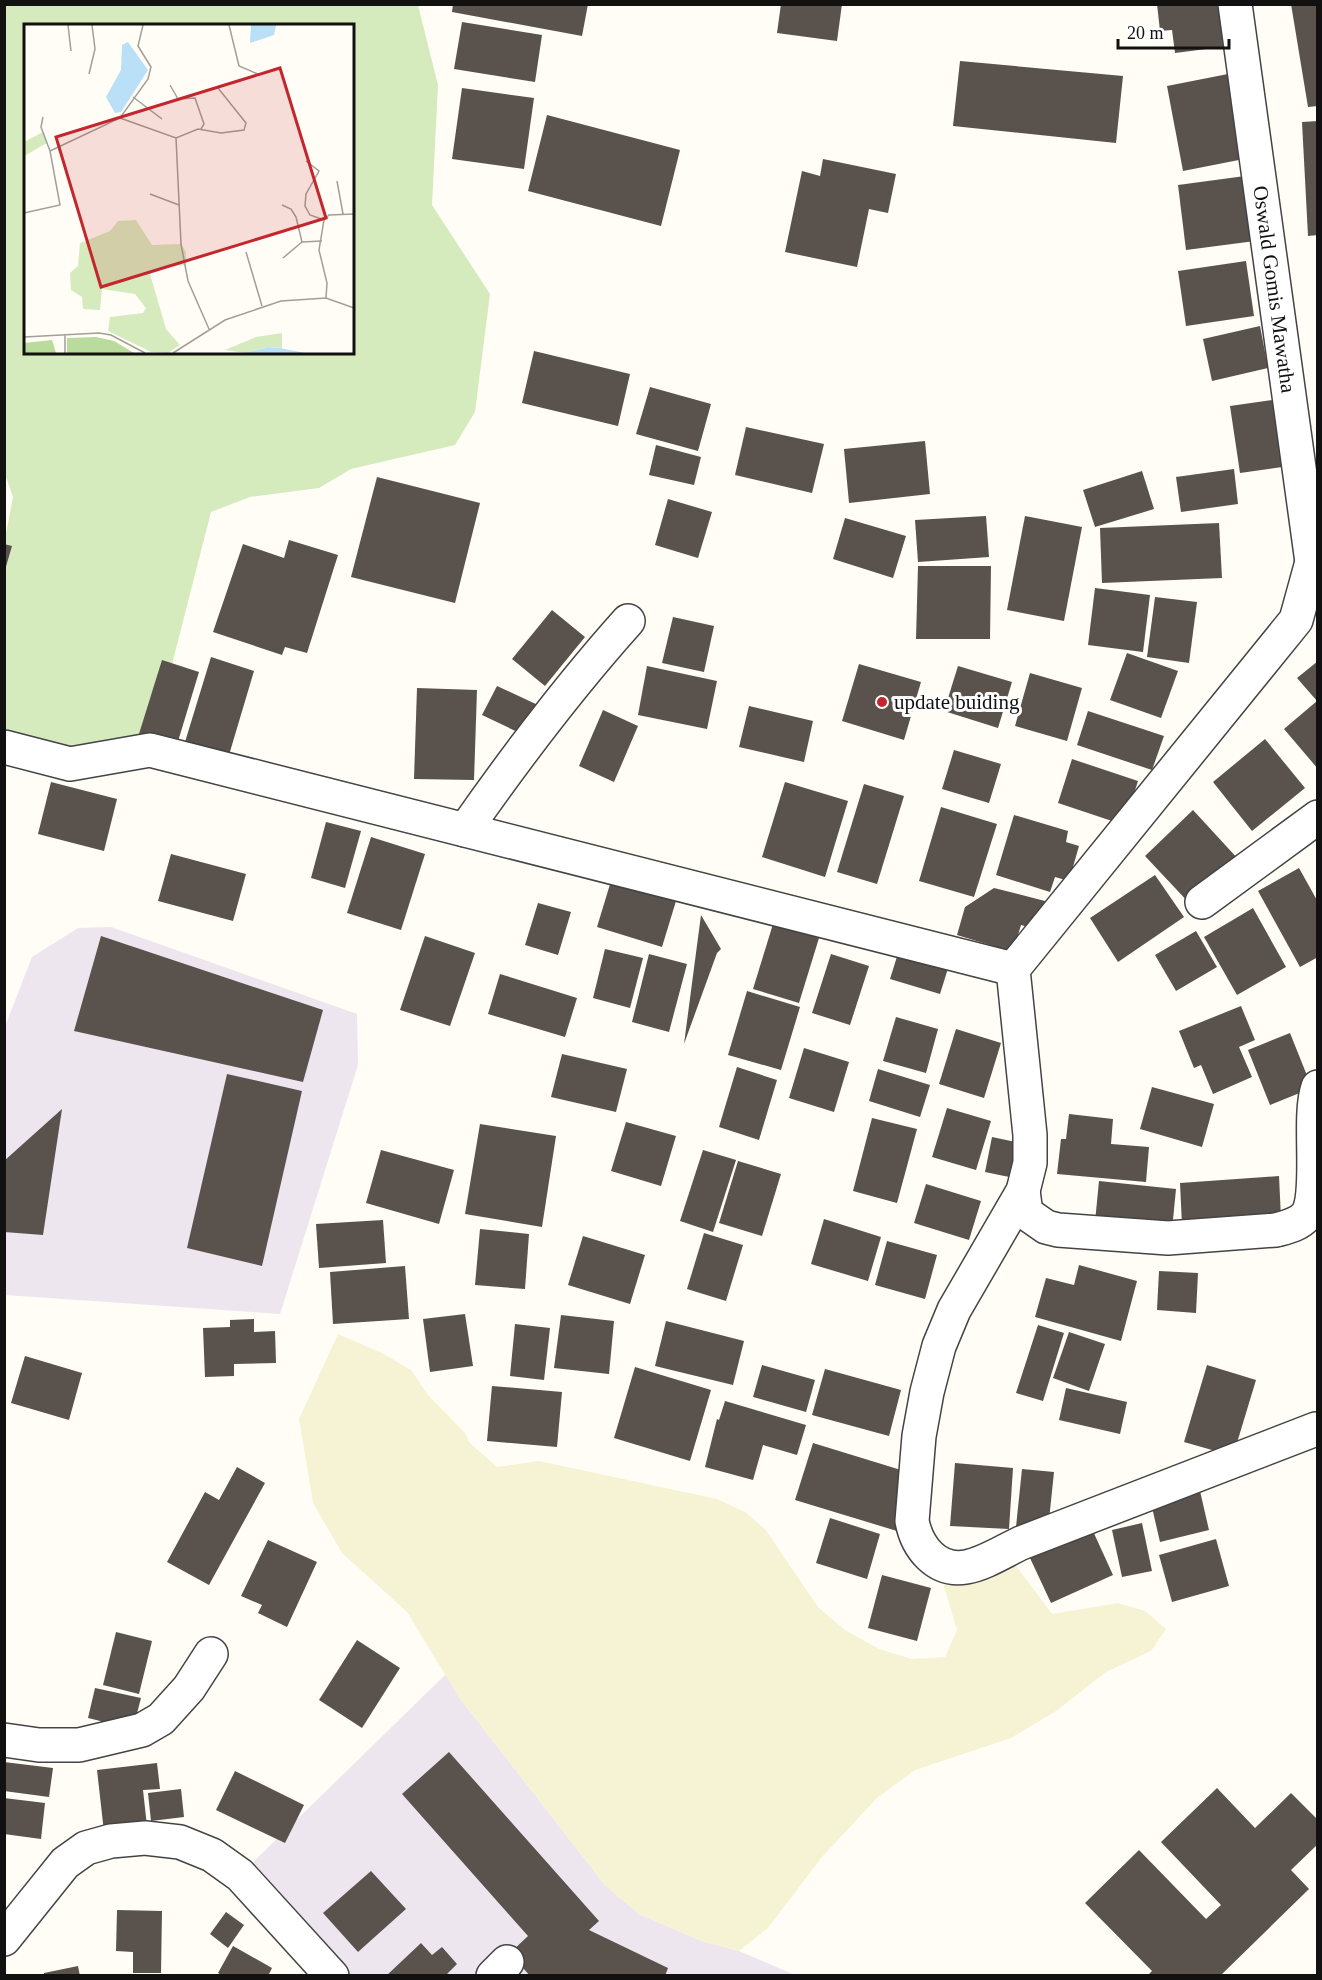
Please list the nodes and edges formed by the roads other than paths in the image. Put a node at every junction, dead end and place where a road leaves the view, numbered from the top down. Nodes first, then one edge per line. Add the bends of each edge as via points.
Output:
1 (1235, 4) edge
2 (1315, 568) edge
3 (628, 621) dead end
4 (4, 747) edge
5 (1317, 817) edge
6 (465, 830) junction
7 (1202, 902) dead end
8 (1013, 969) junction
9 (1317, 1087) edge
10 (1023, 1191) junction
11 (1316, 1429) dead end
12 (211, 1654) dead end
13 (4, 1740) edge
14 (4, 1939) edge
15 (332, 1976) edge

1 - 2 street, Oswald Gomis Mawatha
2 - 8 street via 1296,620
3 - 6 street via 581,673
4 - 6 street via 70,764 150,750
5 - 7 street
6 - 8 street
8 - 10 street via 1030,1135 1030,1163
9 - 10 street via 1312,1203 1304,1218 1293,1225 1276,1230 1167,1238 1058,1230 1026,1213
10 - 11 street via 954,1310 927,1392 912,1521 915,1534 937,1563 964,1568 976,1564
12 - 13 street via 189,1688 161,1719 142,1730 79,1745
14 - 15 street via 65,1863 86,1848 145,1838 180,1842 212,1855 240,1875

